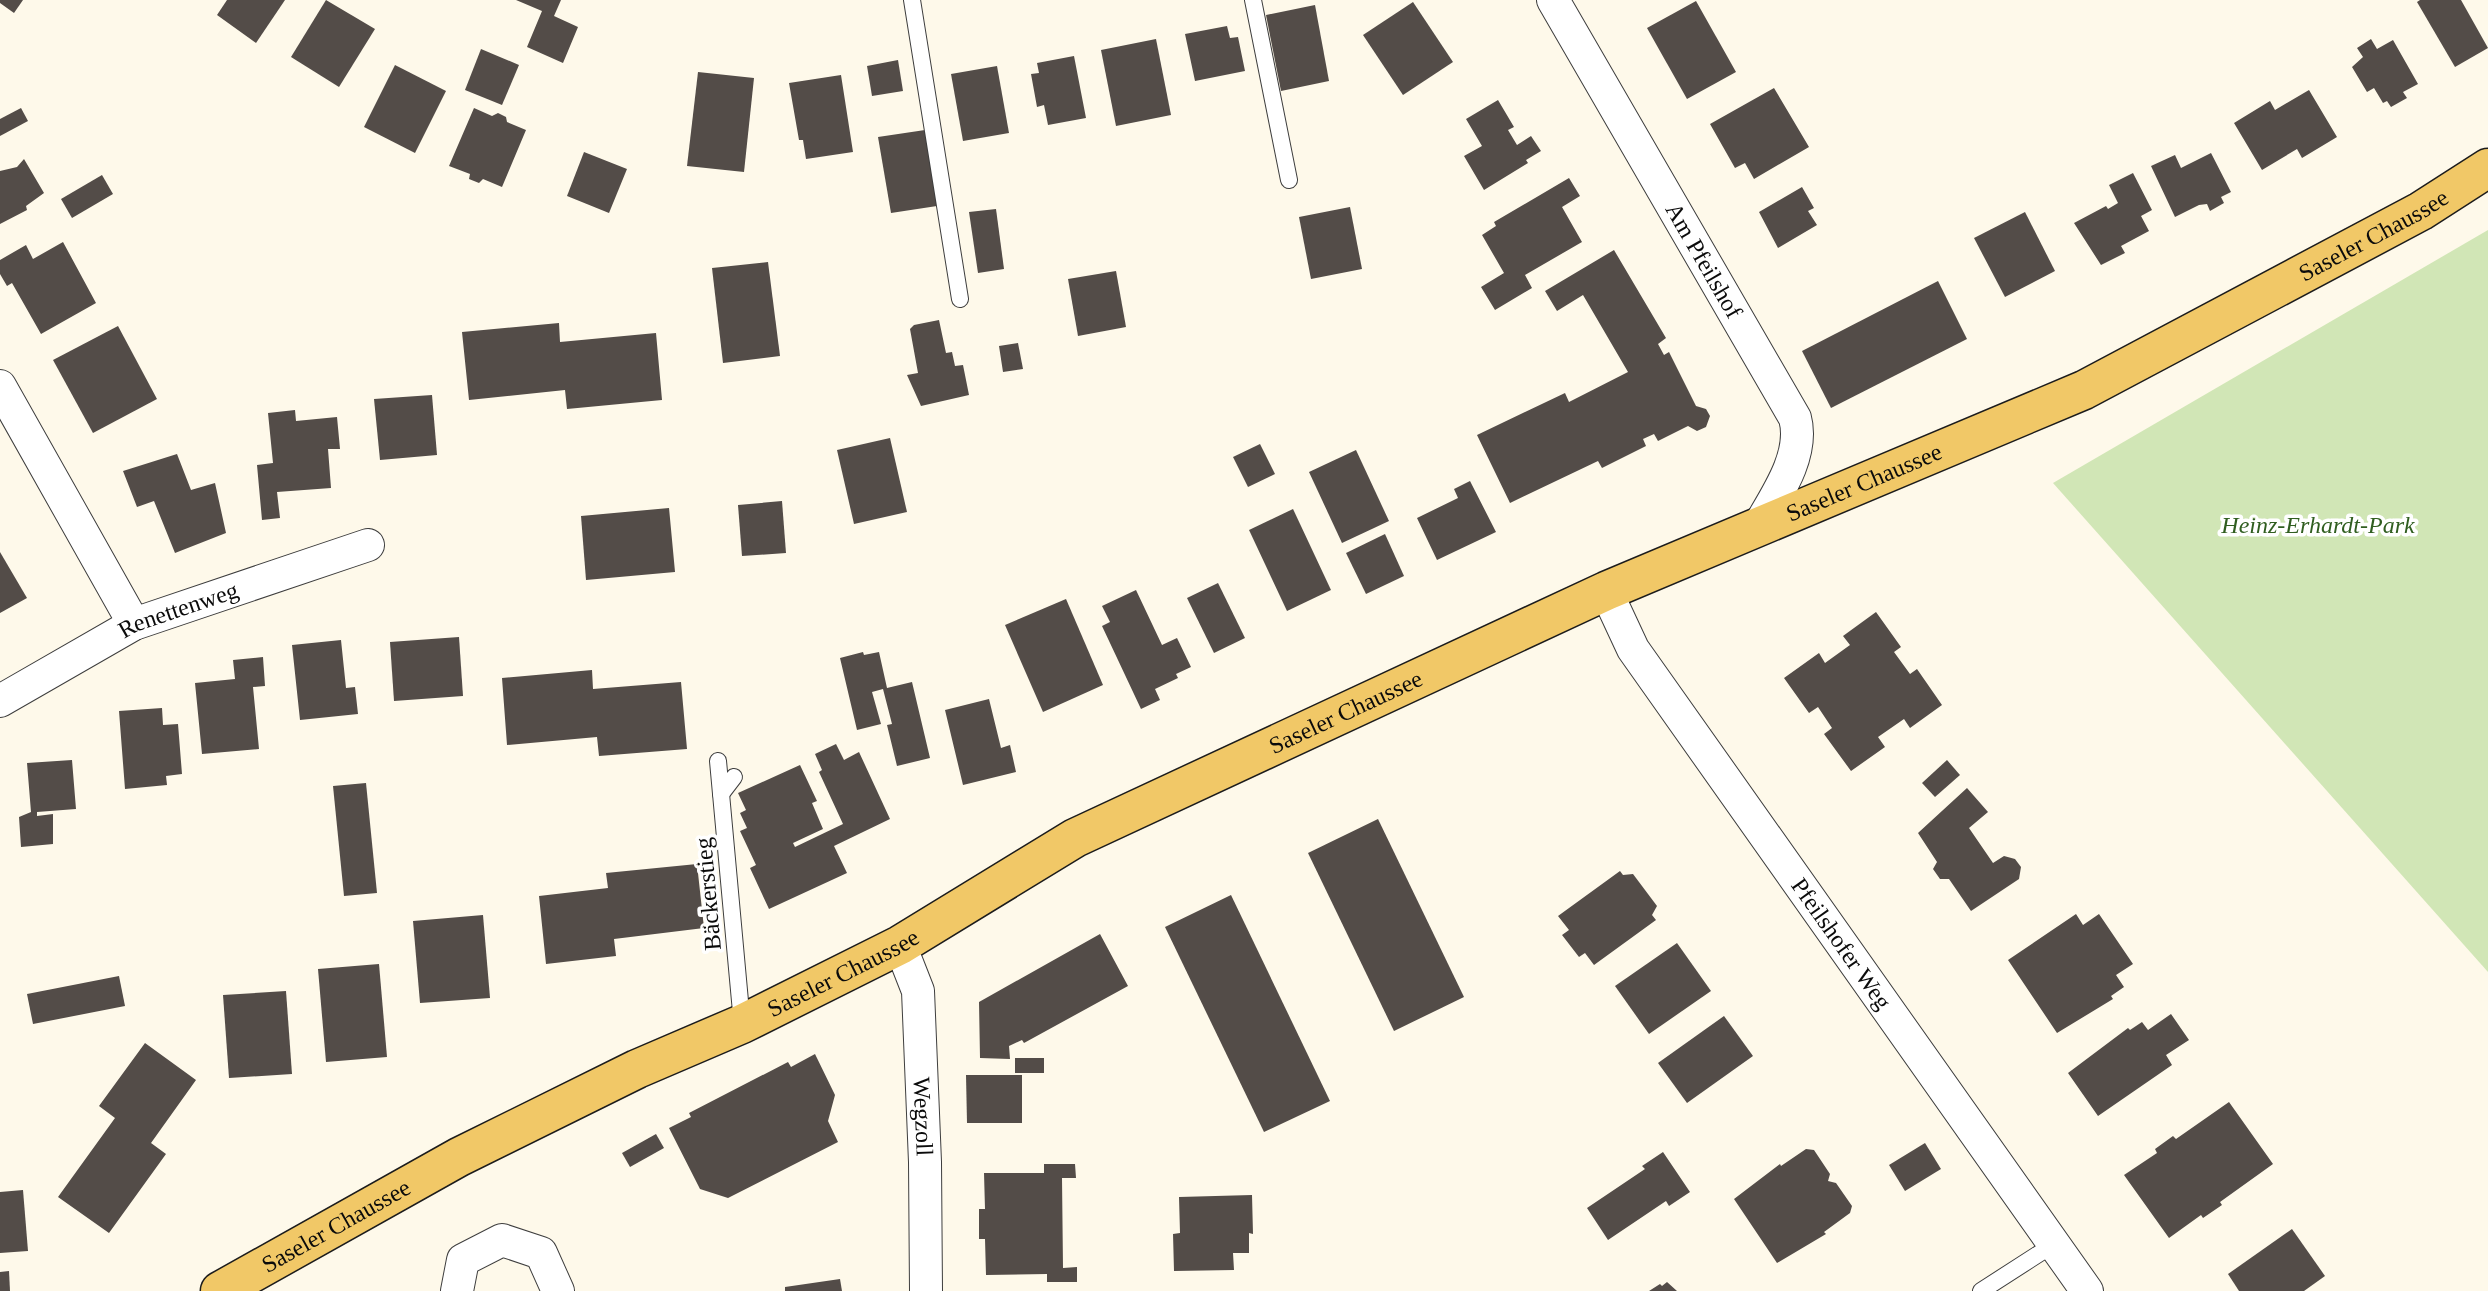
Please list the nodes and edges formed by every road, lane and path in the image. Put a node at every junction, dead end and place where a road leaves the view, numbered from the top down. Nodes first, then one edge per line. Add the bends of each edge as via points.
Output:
1 (912, 0) edge
2 (1253, 0) edge
3 (1553, 0) edge
4 (2488, 168) edge
5 (1289, 180) dead end
6 (960, 299) dead end
7 (0, 386) edge
8 (1758, 527) junction
9 (368, 545) dead end
10 (1606, 591) junction
11 (134, 624) junction
12 (0, 701) edge
13 (718, 761) dead end
14 (734, 776) dead end
15 (721, 794) junction
16 (900, 945) junction
17 (742, 1024) junction
18 (2054, 1244) junction
19 (220, 1291) edge
20 (457, 1291) edge
21 (558, 1291) edge
22 (926, 1291) edge
23 (1981, 1291) edge
24 (2087, 1291) edge

1 - 6 lane
2 - 5 lane
3 - 8 street, Am Pfeilshof via 1796,418 1788,472
4 - 8 main road, Saseler Chaussee via 2421,211 2084,390
7 - 11 street
8 - 10 main road, Saseler Chaussee
9 - 11 street, Renettenweg
10 - 16 main road, Saseler Chaussee via 1075,838
10 - 18 street, Pfeilshofer Weg via 1633,649
11 - 12 street, Renettenweg
13 - 15 lane, Bäckerstieg
14 - 15 lane
15 - 17 lane, Bäckerstieg
16 - 17 main road, Saseler Chaussee
16 - 22 street, Wegzoll via 918,991
17 - 19 main road, Saseler Chaussee via 638,1069 459,1157
18 - 23 lane
18 - 24 street, Pfeilshofer Weg
20 - 21 street via 463,1261 502,1240 541,1253

